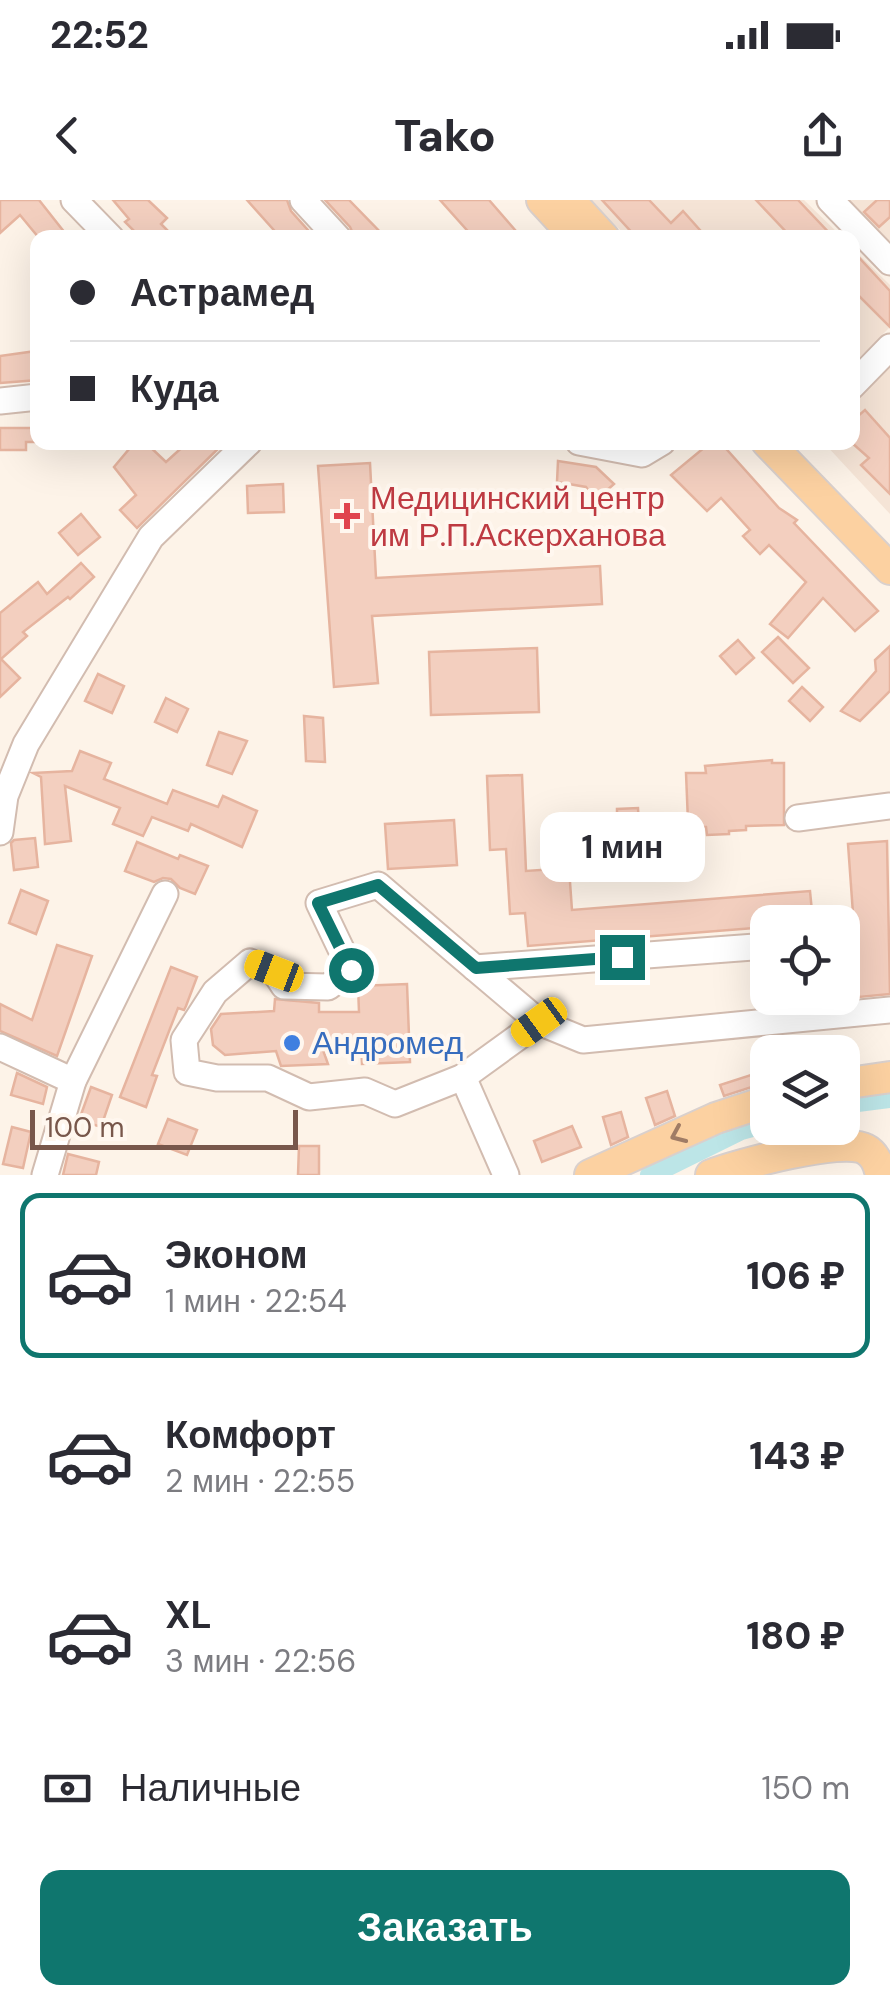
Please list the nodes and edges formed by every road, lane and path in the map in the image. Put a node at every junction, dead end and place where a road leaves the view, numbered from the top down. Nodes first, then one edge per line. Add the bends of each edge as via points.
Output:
1 (74, 200) edge
2 (302, 200) edge
3 (542, 200) edge
4 (569, 200) edge
5 (830, 200) edge
6 (104, 230) edge
7 (330, 230) edge
8 (570, 230) edge
9 (597, 230) edge
10 (859, 230) edge
11 (860, 231) edge
12 (890, 262) edge
13 (890, 347) edge
14 (860, 378) edge
15 (30, 398) edge
16 (0, 401) edge
17 (242, 450) edge
18 (621, 450) edge
19 (649, 450) edge
20 (790, 450) edge
21 (791, 450) edge
22 (890, 544) edge
23 (890, 569) edge
24 (890, 806) edge
25 (798, 818) dead end
26 (0, 832) edge
27 (165, 894) dead end
28 (750, 947) edge
29 (476, 968) junction
30 (860, 1008) edge
31 (890, 1010) edge
32 (757, 1015) edge
33 (539, 1022) junction
34 (0, 1047) edge
35 (463, 1077) junction
36 (890, 1077) edge
37 (73, 1080) junction
38 (860, 1081) edge
39 (750, 1106) edge
40 (46, 1175) edge
41 (506, 1175) edge
42 (590, 1175) edge
43 (711, 1175) edge
44 (880, 1175) edge

1 - 6 street
2 - 7 street
3 - 8 main road
4 - 9 main road
5 - 10 street
11 - 12 street
13 - 14 street
15 - 16 street
17 - 26 street via 151,537 26,744 5,796
18 - 19 street
20 - 23 main road
21 - 22 main road
24 - 25 street
27 - 37 street
28 - 29 street
29 - 33 street
29 - 35 street via 378,885 318,903 351,970 328,986 284,986 274,971 250,962 215,992 184,1040 188,1072 268,1078 309,1097 365,1091 396,1104
30 - 31 street
32 - 33 street via 583,1040
33 - 35 street
34 - 37 street
35 - 41 street
36 - 38 main road
37 - 40 street
39 -> 42 main road
43 - 44 main road via 843,1145 868,1150

